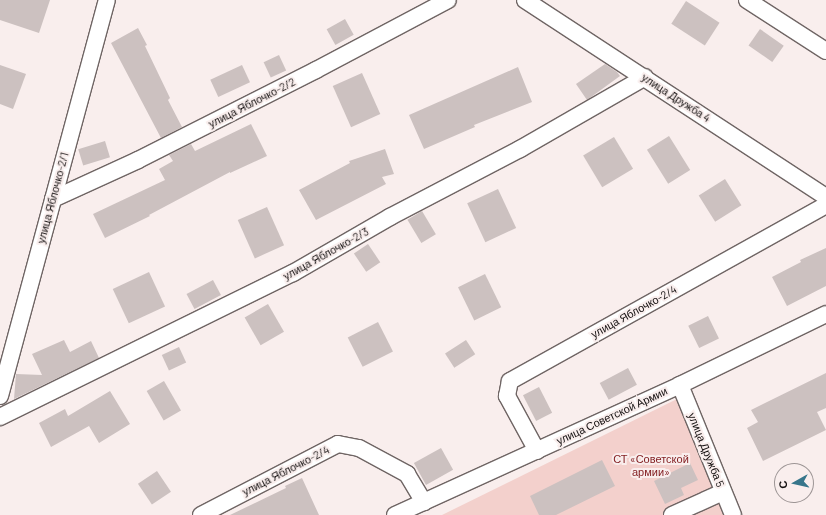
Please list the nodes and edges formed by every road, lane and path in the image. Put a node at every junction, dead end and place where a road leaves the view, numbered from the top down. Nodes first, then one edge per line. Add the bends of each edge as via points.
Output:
1 (107, 0) edge
2 (448, 0) edge
3 (525, 0) edge
4 (747, 0) edge
5 (826, 51) edge
6 (645, 77) junction
7 (826, 197) edge
8 (53, 199) junction
9 (826, 205) edge
10 (826, 314) edge
11 (680, 385) junction
12 (0, 396) edge
13 (0, 417) edge
14 (537, 451) junction
15 (723, 492) junction
16 (424, 502) junction
17 (201, 515) edge
18 (396, 515) edge
19 (672, 515) edge
20 (733, 515) edge

1 - 8 street, улица Яблочко-2/1
2 - 8 street, улица Яблочко-2/2 via 138,160
3 - 6 street, улица Дружба 4
4 - 5 street
6 - 7 street, улица Дружба 4
6 - 13 street, улица Яблочко-2/3 via 520,149 390,217 293,273
8 - 12 street, улица Яблочко-2/1
9 - 14 street, улица Яблочко-2/4 via 510,381 507,396
10 - 11 street, улица Советской Армии
11 - 14 street, улица Советской Армии
11 - 15 street, улица Дружба 5
14 - 16 street, улица Советской Армии
15 - 19 street
15 - 20 street, улица Дружба 5
16 - 17 street, улица Яблочко-2/4 via 407,474 359,448 338,444
16 - 18 street, улица Советской Армии

